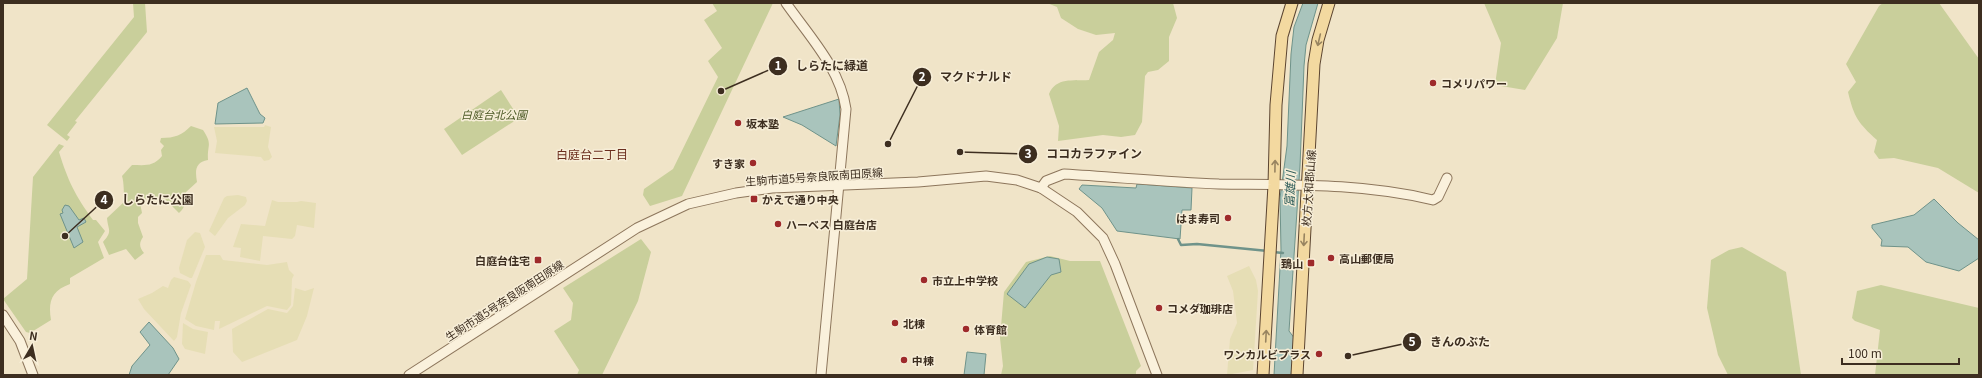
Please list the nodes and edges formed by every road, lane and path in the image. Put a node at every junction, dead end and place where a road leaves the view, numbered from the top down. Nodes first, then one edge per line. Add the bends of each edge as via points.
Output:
1 (786, 3) edge
2 (1292, 3) edge
3 (1330, 3) edge
4 (1447, 178) dead end
5 (838, 185) junction
6 (1274, 185) junction
7 (1309, 186) junction
8 (1041, 188) junction
9 (3, 315) edge
10 (33, 375) edge
11 (410, 375) edge
12 (821, 375) edge
13 (1157, 375) edge
14 (1263, 375) edge
15 (1297, 375) edge

1 - 5 street via 833,69 844,96 846,123
6 -> 2 main road via 1276,105 1282,36
3 -> 7 main road, 枚方大和郡山線 via 1318,40 1314,64
4 - 7 street via 1434,200 1388,190
5 - 8 street, 生駒市道5号奈良阪南田原線 via 986,176 1017,180
5 - 11 street, 生駒市道5号奈良阪南田原線 via 736,192 688,204 653,219
5 - 12 street
6 - 7 street
6 - 8 street via 1216,184 1064,174 1046,181
14 -> 6 main road
7 -> 15 main road, 枚方大和郡山線
8 - 13 street, 生駒市道5号奈良阪南田原線 via 1077,212 1103,238
9 - 10 street via 20,341

